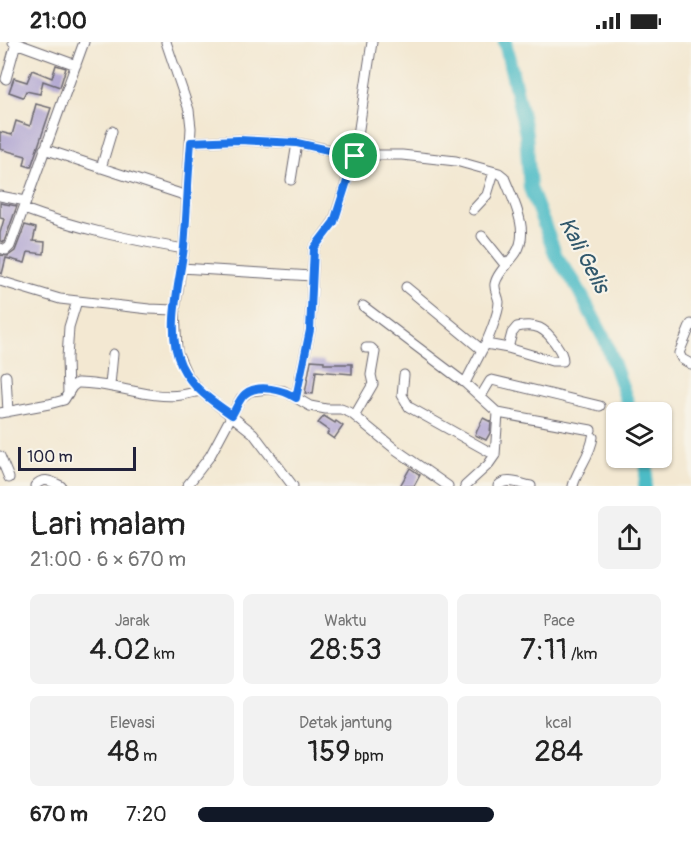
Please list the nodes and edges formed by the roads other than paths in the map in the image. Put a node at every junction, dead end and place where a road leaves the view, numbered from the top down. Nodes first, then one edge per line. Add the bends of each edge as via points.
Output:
1 (84, 42) edge
2 (166, 42) edge
3 (372, 42) edge
4 (15, 43) edge
5 (76, 65) junction
6 (6, 79) dead end
7 (112, 131) dead end
8 (191, 142) junction
9 (297, 143) junction
10 (44, 149) junction
11 (355, 156) junction
12 (101, 168) junction
13 (494, 172) junction
14 (291, 180) dead end
15 (0, 196) edge
16 (187, 196) junction
17 (25, 205) junction
18 (473, 210) dead end
19 (482, 236) dead end
20 (0, 248) edge
21 (184, 249) junction
22 (506, 266) junction
23 (181, 268) junction
24 (312, 276) junction
25 (0, 281) edge
26 (406, 287) dead end
27 (76, 301) junction
28 (363, 306) dead end
29 (175, 310) junction
30 (691, 324) edge
31 (484, 347) junction
32 (366, 348) dead end
33 (508, 348) junction
34 (113, 354) dead end
35 (691, 364) edge
36 (404, 375) dead end
37 (6, 376) dead end
38 (465, 383) junction
39 (110, 385) junction
40 (200, 391) junction
41 (68, 395) junction
42 (481, 396) junction
43 (296, 398) junction
44 (600, 406) dead end
45 (4, 412) edge
46 (498, 413) junction
47 (232, 415) junction
48 (355, 416) junction
49 (495, 455) junction
50 (0, 456) edge
51 (9, 478) dead end
52 (35, 486) edge
53 (61, 486) edge
54 (187, 486) edge
55 (293, 486) edge
56 (448, 486) edge
57 (465, 486) edge
58 (498, 486) edge
59 (531, 486) edge
60 (573, 486) edge

1 - 5 street
2 - 8 street via 189,110
3 - 11 street
4 - 5 street
4 - 6 street
5 - 10 street
7 - 12 street
8 - 9 street
8 - 16 street
9 - 11 street
9 - 14 street
10 - 12 street
10 - 17 street
11 - 13 street via 424,157
11 - 24 street via 334,222 314,248
12 - 16 street
13 - 18 street via 487,195
13 - 22 street via 504,177 521,227 518,250
15 - 17 street
16 - 21 street
17 - 20 street via 9,248
17 - 21 street via 66,225
19 - 22 street
21 - 23 street
22 - 31 street via 494,287 499,302
23 - 24 street
23 - 29 street
24 - 43 street via 310,330
25 - 27 street
26 - 31 street
27 - 29 street
27 - 41 street via 68,339
28 - 38 street
29 - 40 street via 180,364
30 - 35 street via 679,353
31 - 33 street
31 - 38 street
32 - 48 street via 375,352 373,384
33 - 33 street via 517,327 540,328 550,335 563,361
34 - 39 street
36 - 49 street via 402,395 409,407
37 - 45 street
38 - 42 street
39 - 40 street via 163,395
39 - 41 street via 77,383
40 - 47 street
41 - 45 street via 49,405
42 - 44 street via 492,380
42 - 46 street
43 - 47 street via 284,391 250,391
43 - 48 street via 310,406 341,409
46 - 49 street
46 - 60 street via 592,434 592,444
47 - 54 street via 210,456
47 - 55 street via 253,433
48 - 56 street
49 - 57 street
50 - 51 street
52 - 53 street via 45,480
58 - 59 street via 508,481

